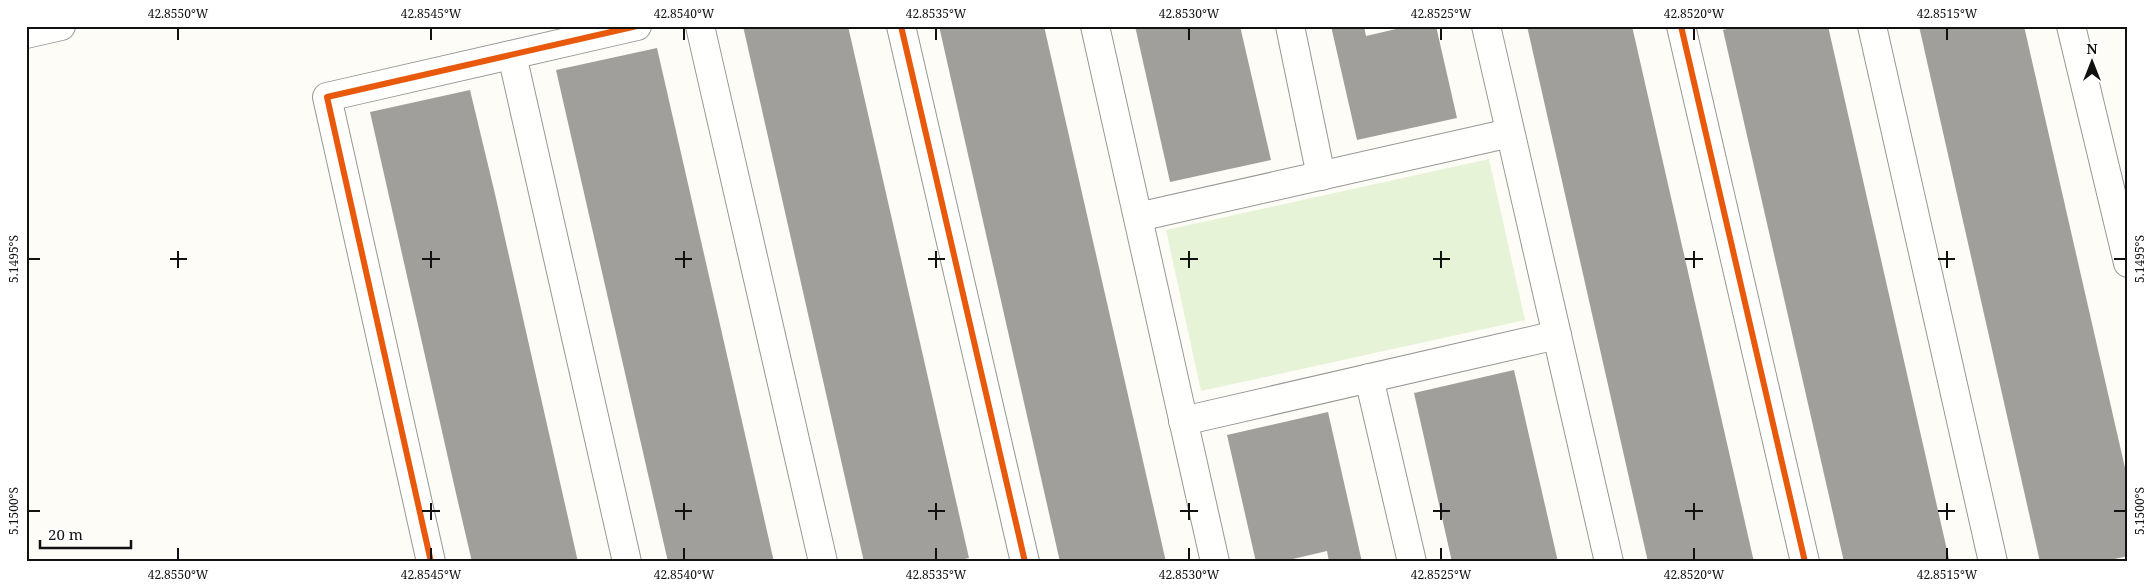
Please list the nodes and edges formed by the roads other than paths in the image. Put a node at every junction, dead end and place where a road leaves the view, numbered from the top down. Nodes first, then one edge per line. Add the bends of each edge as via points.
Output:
1 (61, 26) edge
2 (636, 26) edge
3 (700, 26) edge
4 (902, 26) edge
5 (1095, 26) edge
6 (1290, 26) edge
7 (1486, 26) edge
8 (1682, 26) edge
9 (1872, 26) edge
10 (2072, 26) edge
11 (26, 34) edge
12 (512, 55) junction
13 (1510, 133) junction
14 (1321, 176) junction
15 (1138, 217) junction
16 (2128, 263) edge
17 (1557, 335) junction
18 (1369, 378) junction
19 (1183, 421) junction
20 (431, 562) edge
21 (627, 562) edge
22 (823, 562) edge
23 (1025, 562) edge
24 (1215, 562) edge
25 (1412, 562) edge
26 (1609, 562) edge
27 (1805, 562) edge
28 (1993, 562) edge

1 - 11 street
2 - 12 street
3 - 22 street
4 - 23 street
5 - 15 street
6 - 14 street
7 - 13 street
8 - 27 street
9 - 28 street
10 - 16 street
12 - 20 street via 328,97
12 - 21 street
13 - 14 street
13 - 17 street
14 - 15 street
15 - 19 street
17 - 18 street
17 - 26 street
18 - 19 street
18 - 25 street
19 - 24 street

